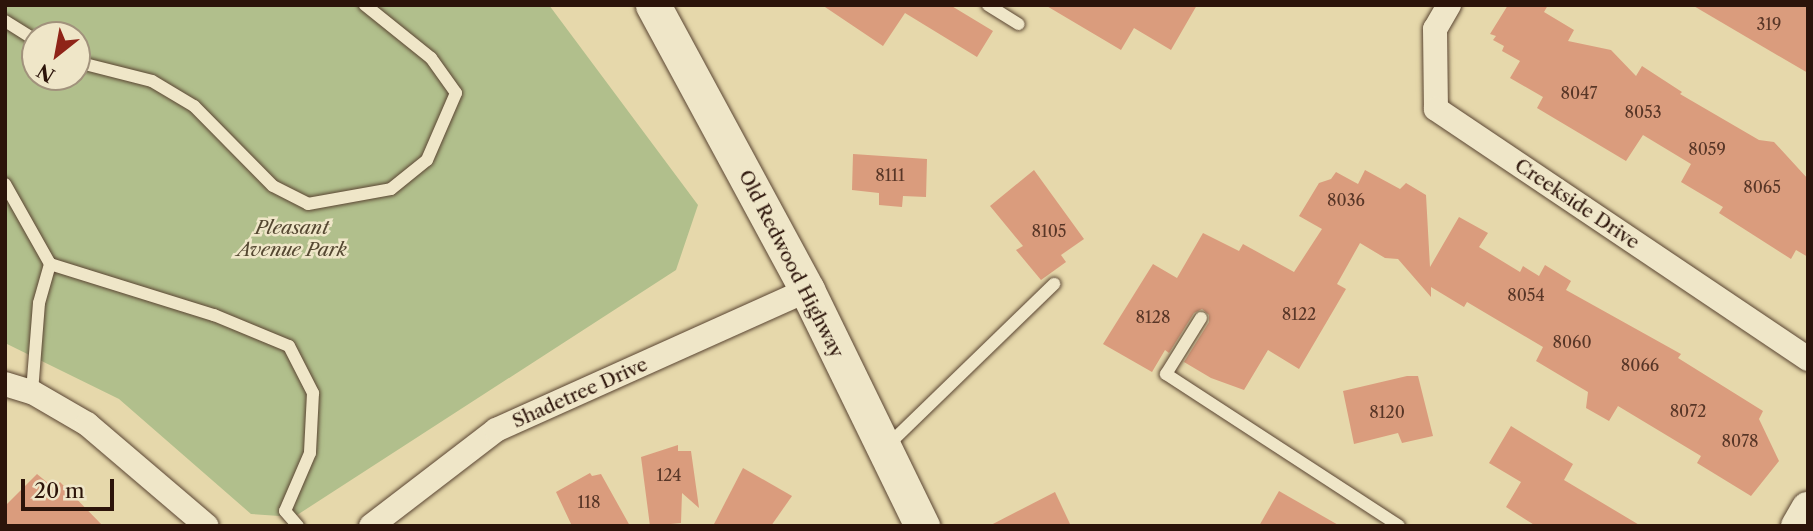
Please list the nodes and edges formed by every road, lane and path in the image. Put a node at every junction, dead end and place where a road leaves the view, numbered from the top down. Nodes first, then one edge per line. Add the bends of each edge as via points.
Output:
1 (365, 5) edge
2 (653, 5) edge
3 (988, 5) edge
4 (1449, 5) edge
5 (5, 21) edge
6 (1019, 24) dead end
7 (21, 31) edge
8 (91, 66) edge
9 (5, 184) edge
10 (50, 264) junction
11 (1054, 284) dead end
12 (807, 290) junction
13 (1201, 318) dead end
14 (1808, 359) edge
15 (5, 384) edge
16 (32, 392) junction
17 (884, 449) junction
18 (1808, 509) edge
19 (207, 526) edge
20 (298, 526) edge
21 (372, 526) edge
22 (922, 526) edge
23 (1399, 526) edge
24 (1798, 526) edge

1 - 8 lane via 431,58 456,93 427,160 391,188 308,204 274,186 194,106 152,81
2 - 12 main road, Old Redwood Highway
3 - 6 lane
4 - 14 street, Creekside Drive via 1434,29 1436,109
5 - 7 lane
9 - 10 lane
10 - 16 lane via 39,303
10 - 20 lane via 214,315 289,346 313,393 310,453 285,511
11 - 17 lane
12 - 17 main road, Old Redwood Highway
12 - 21 street, Shadetree Drive via 496,430
13 - 23 lane via 1166,373
15 - 16 street
16 - 19 street via 87,424
17 - 22 main road, Old Redwood Highway
18 - 24 main road

